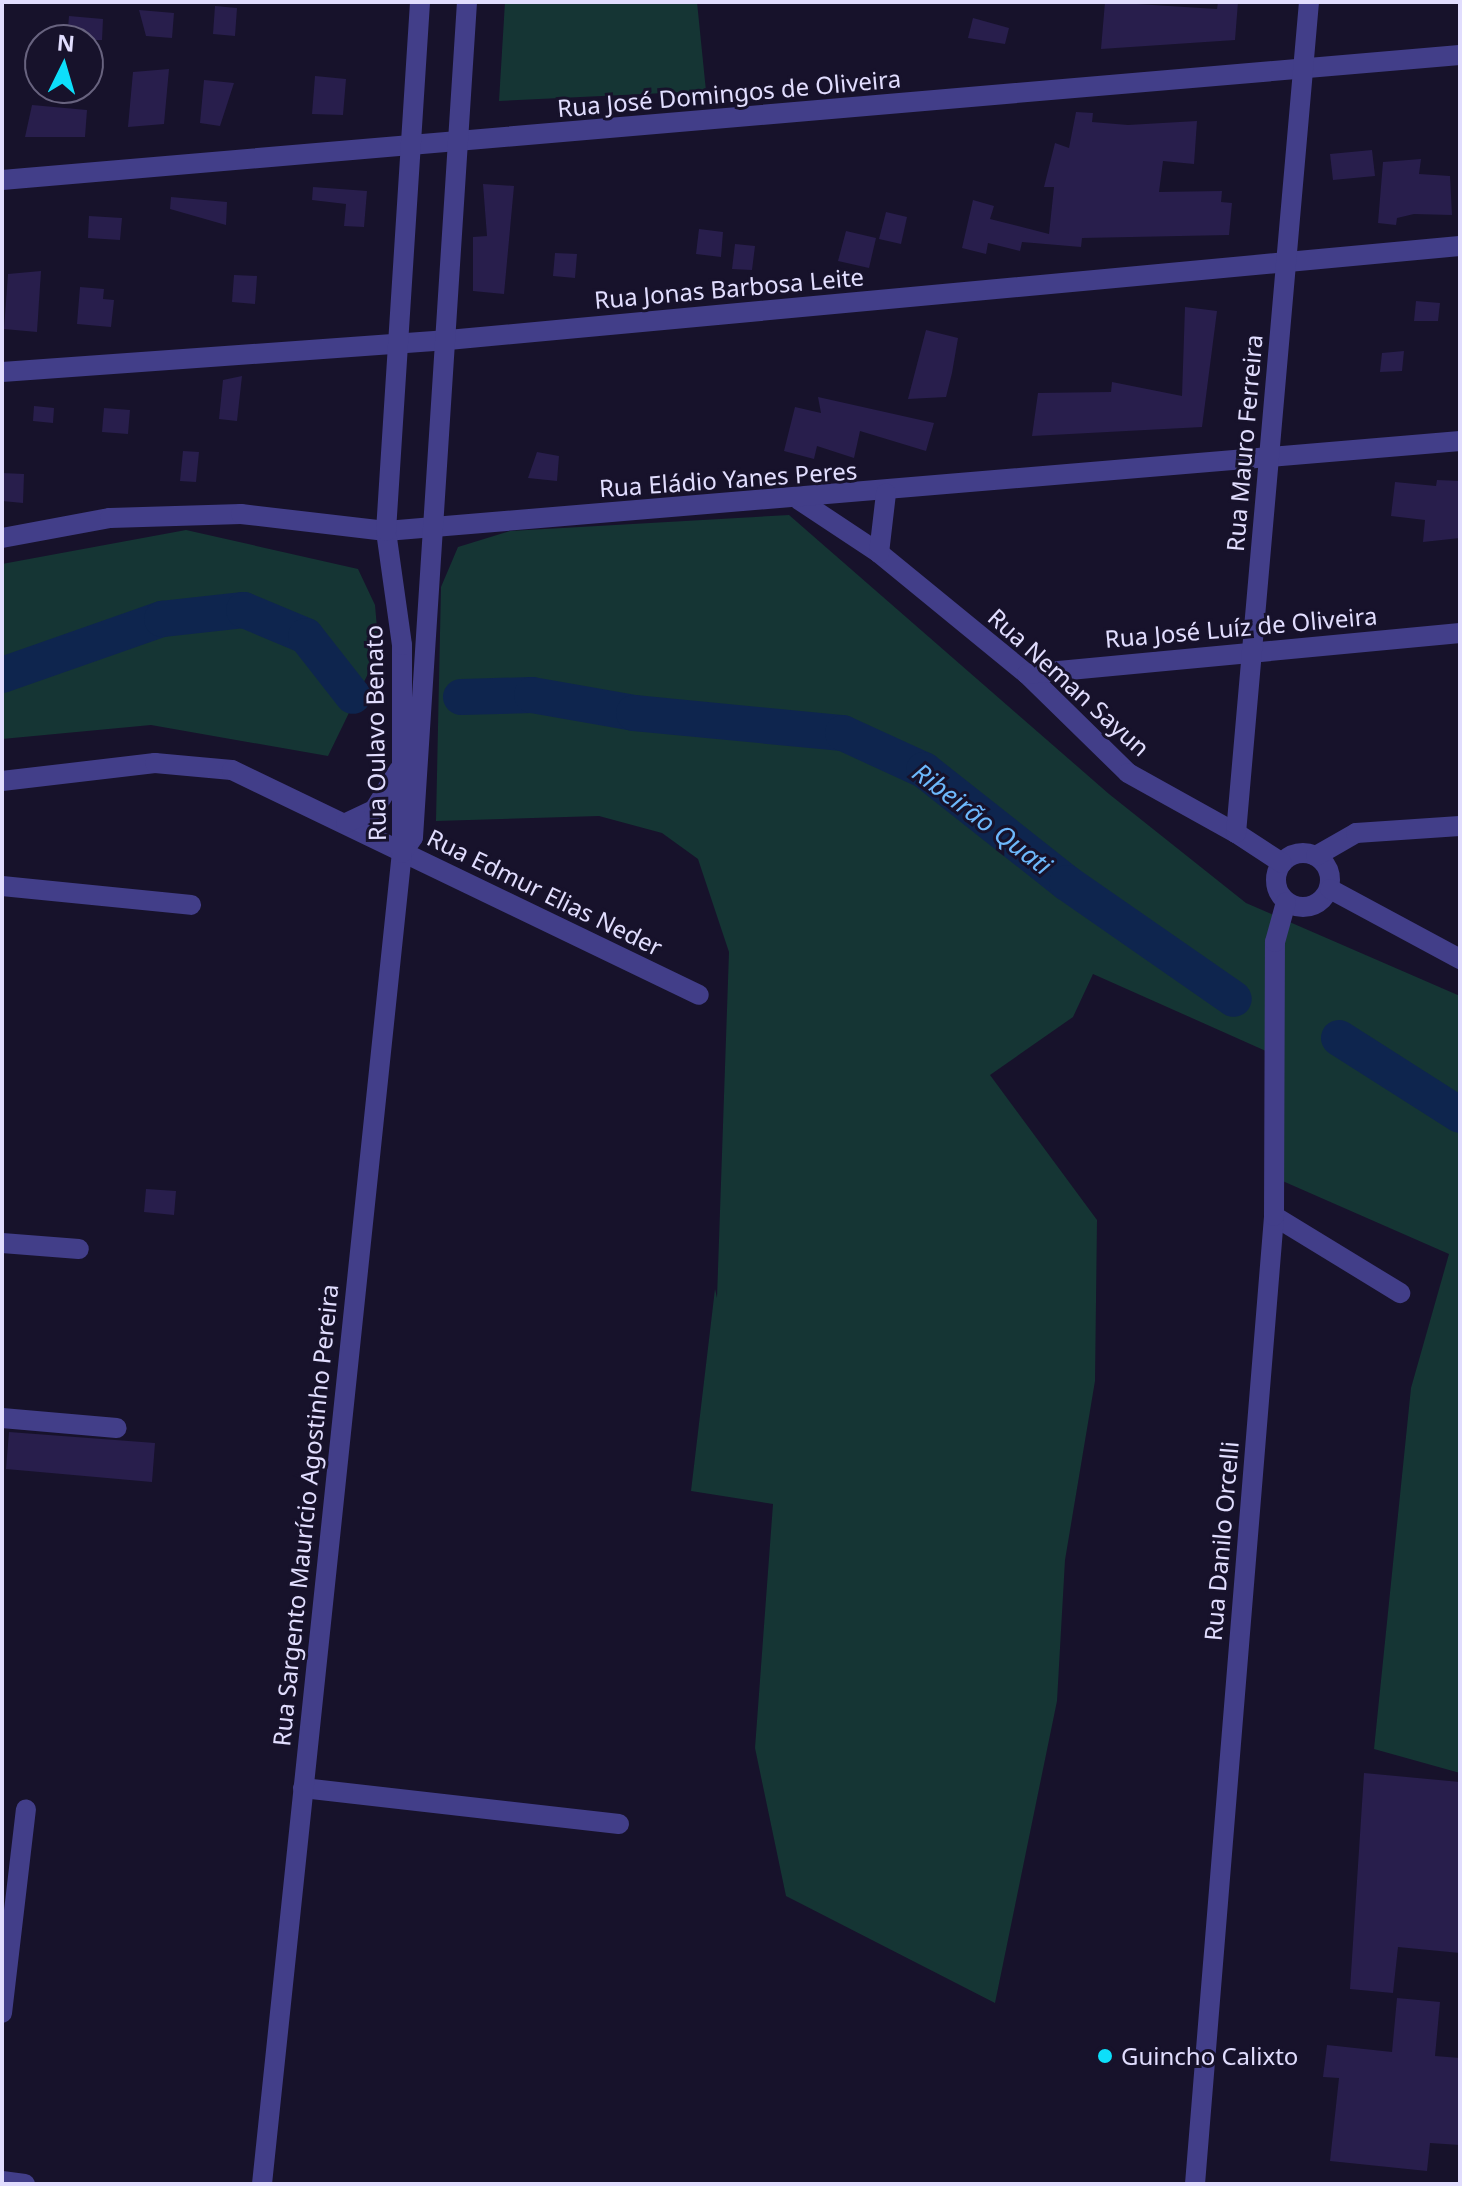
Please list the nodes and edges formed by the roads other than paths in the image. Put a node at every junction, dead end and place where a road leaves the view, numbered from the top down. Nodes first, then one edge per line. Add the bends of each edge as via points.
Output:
1 (420, 2) edge
2 (467, 2) edge
3 (1309, 2) edge
4 (1460, 55) edge
5 (1303, 66) junction
6 (459, 144) junction
7 (408, 148) junction
8 (2, 180) edge
9 (1460, 246) edge
10 (1286, 263) junction
11 (448, 340) junction
12 (398, 342) junction
13 (2, 372) edge
14 (1460, 441) edge
15 (1269, 461) junction
16 (886, 493) junction
17 (799, 500) junction
18 (435, 527) junction
19 (386, 531) junction
20 (2, 538) edge
21 (879, 553) junction
22 (1460, 633) edge
23 (1252, 650) junction
24 (1027, 674) junction
25 (400, 766) junction
26 (2, 781) edge
27 (346, 823) junction
28 (1460, 826) edge
29 (1236, 833) junction
30 (402, 853) junction
31 (1316, 856) junction
32 (1282, 863) junction
33 (2, 886) edge
34 (1330, 889) junction
35 (1286, 902) junction
36 (191, 905) dead end
37 (1460, 959) edge
38 (699, 995) dead end
39 (1274, 1216) junction
40 (2, 1243) edge
41 (79, 1249) dead end
42 (1400, 1293) dead end
43 (2, 1418) edge
44 (117, 1428) dead end
45 (303, 1788) junction
46 (26, 1809) dead end
47 (619, 1824) dead end
48 (2, 2013) edge
49 (2, 2181) edge
50 (25, 2184) edge
51 (262, 2184) edge
52 (1195, 2184) edge

1 - 7 street, Rua Oulavo Benato
2 - 6 street, Rua Oulavo Benato
3 - 5 street, Rua Mauro Ferreira
4 - 5 street, Rua José Domingos de Oliveira
5 - 6 street, Rua José Domingos de Oliveira
5 - 10 street, Rua Mauro Ferreira
6 - 7 street, Rua José Domingos de Oliveira
6 - 11 street, Rua Oulavo Benato
7 - 8 street, Rua José Domingos de Oliveira
7 - 12 street, Rua Oulavo Benato
9 - 10 street, Rua Jonas Barbosa Leite
10 - 11 street, Rua Jonas Barbosa Leite
10 - 15 street, Rua Mauro Ferreira
11 - 12 street, Rua Jonas Barbosa Leite
11 - 18 street, Rua Oulavo Benato
12 - 13 street, Rua Jonas Barbosa Leite
12 - 19 street, Rua Oulavo Benato
14 - 15 street, Rua Eládio Yanes Peres
15 - 16 street, Rua Eládio Yanes Peres
15 - 23 street, Rua Mauro Ferreira
16 - 17 street, Rua Eládio Yanes Peres
16 - 21 street
17 - 18 street, Rua Eládio Yanes Peres
17 - 21 street, Rua Neman Sayun
18 - 19 street, Rua Eládio Yanes Peres
18 - 30 street, Rua Oulavo Benato via 413,837
19 - 20 street, Rua Eládio Yanes Peres via 241,514 110,518
19 - 25 street, Rua Oulavo Benato via 402,645
21 - 24 street, Rua Neman Sayun
22 - 23 street, Rua José Luíz de Oliveira
23 - 24 street, Rua José Luíz de Oliveira
23 - 29 street, Rua Mauro Ferreira
24 - 29 street, Rua Neman Sayun via 1128,773
25 - 27 street via 374,810
25 - 30 street, Rua Oulavo Benato
26 - 27 street, Rua Edmur Elias Neder via 188,762 232,770
27 - 30 street, Rua Edmur Elias Neder
28 - 31 street via 1356,833
29 - 32 street
30 - 38 street, Rua Edmur Elias Neder
30 - 45 street, Rua Sargento Maurício Agostinho Pereira
31 - 32 street via 1296,854
31 - 34 street via 1329,872
32 - 35 street via 1277,887
33 - 36 street
34 - 35 street via 1311,906
34 - 37 street
35 - 39 street, Rua Danilo Orcelli via 1275,942
39 - 42 street
39 - 52 street, Rua Danilo Orcelli
40 - 41 street
43 - 44 street
45 - 47 street
45 - 51 street, Rua Sargento Maurício Agostinho Pereira
46 - 48 street
49 - 50 street

